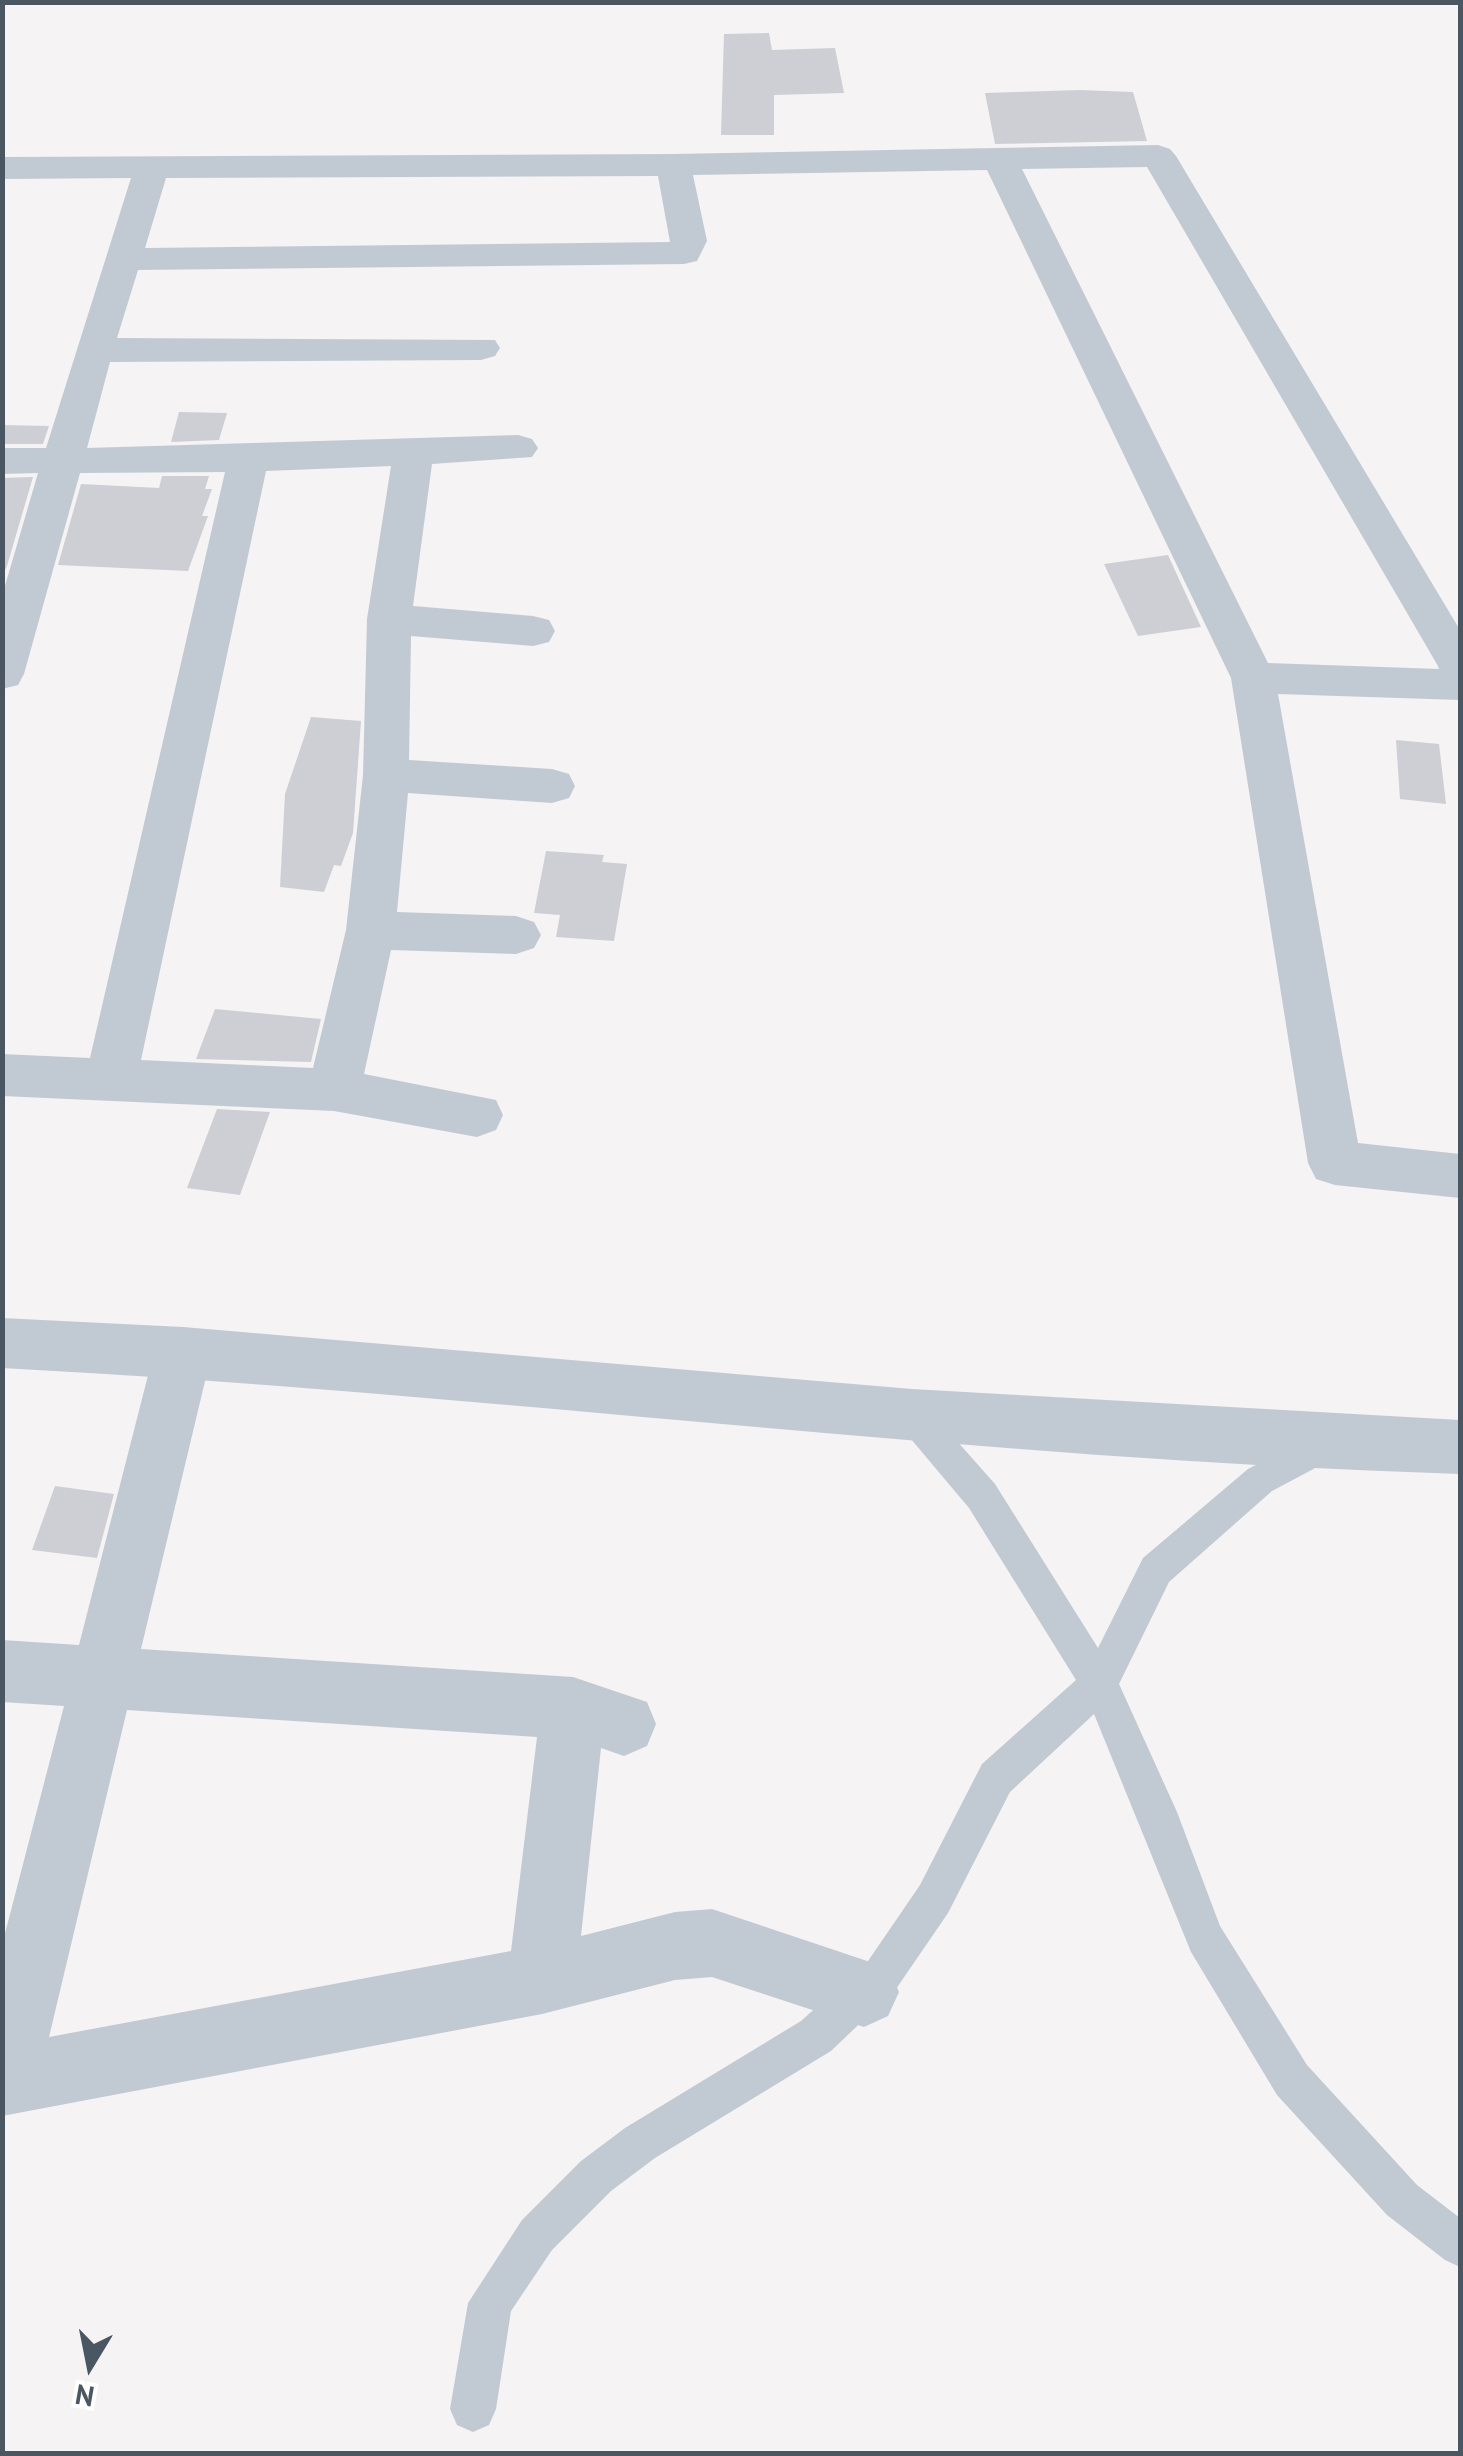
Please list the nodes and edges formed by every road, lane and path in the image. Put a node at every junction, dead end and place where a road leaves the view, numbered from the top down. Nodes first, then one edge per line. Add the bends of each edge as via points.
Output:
1 (1001, 162) junction
2 (673, 166) junction
3 (2, 168) edge
4 (151, 170) junction
5 (123, 259) junction
6 (480, 348) dead end
7 (94, 350) junction
8 (518, 448) dead end
9 (413, 454) junction
10 (248, 459) junction
11 (2, 461) edge
12 (64, 463) junction
13 (389, 619) junction
14 (533, 631) dead end
15 (1460, 666) edge
16 (2, 674) edge
17 (1253, 678) junction
18 (1460, 684) edge
19 (386, 774) junction
20 (552, 786) dead end
21 (371, 930) junction
22 (516, 935) dead end
23 (2, 1075) edge
24 (111, 1079) junction
25 (334, 1090) junction
26 (477, 1115) dead end
27 (1460, 1176) edge
28 (2, 1342) edge
29 (183, 1352) junction
30 (912, 1415) junction
31 (1338, 1438) junction
32 (1460, 1448) edge
33 (2, 1671) edge
34 (99, 1680) junction
35 (1100, 1684) junction
36 (542, 1980) junction
37 (864, 1992) junction
38 (3, 2081) edge
39 (1460, 2244) edge
40 (473, 2409) dead end

1 - 2 street
1 - 15 street via 1158,156
1 - 17 street
2 - 4 street
2 - 5 street via 689,242 684,253
3 - 4 street
4 - 5 street
5 - 7 street
6 - 7 street
7 - 12 street
8 - 9 street
9 - 10 street
9 - 13 street
10 - 12 street
10 - 24 street
11 - 12 street
12 - 16 street
13 - 14 street
13 - 19 street
17 - 18 street
17 - 27 street via 1335,1163
19 - 20 street
19 - 21 street
21 - 22 street
21 - 25 street
23 - 24 street
24 - 25 street
25 - 26 street
28 - 29 street
29 - 30 street
29 - 34 street
30 - 31 street
30 - 35 lane via 982,1496
31 - 32 street
31 - 35 lane via 1260,1480 1156,1570
33 - 34 street
34 - 36 street via 598,1716
34 - 38 street
35 - 37 lane via 996,1778 934,1899
35 - 39 lane via 1205,1938 1292,2080 1402,2200
36 - 37 street via 712,1943
36 - 38 street
37 - 40 lane via 816,2036 640,2143 537,2235 490,2303

